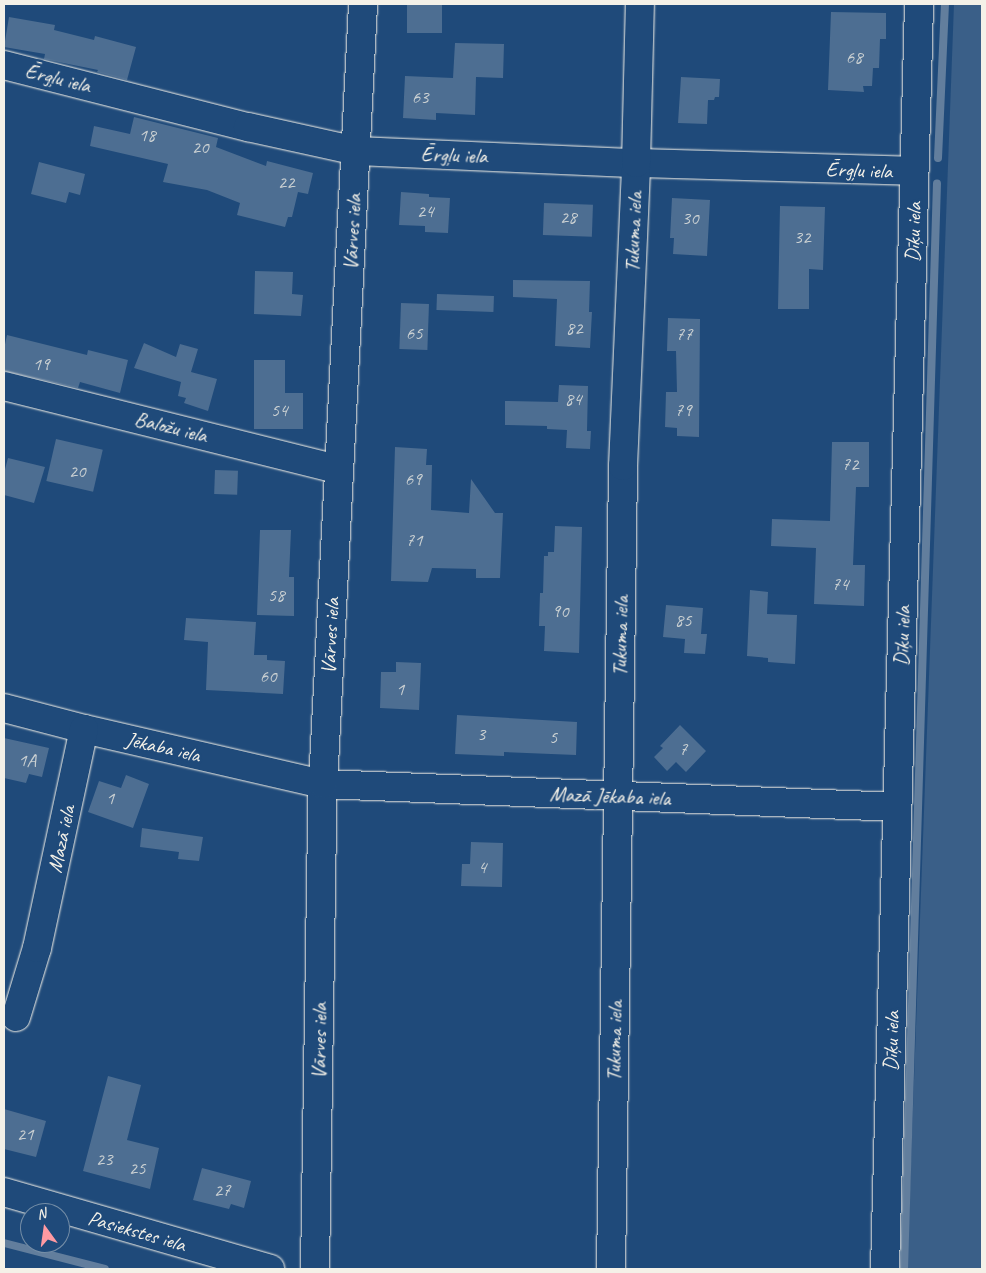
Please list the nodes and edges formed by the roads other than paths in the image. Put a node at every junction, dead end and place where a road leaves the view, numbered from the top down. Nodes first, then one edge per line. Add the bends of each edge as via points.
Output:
1 (363, 4) edge
2 (640, 4) edge
3 (919, 4) edge
4 (4, 65) edge
5 (356, 151) junction
6 (636, 163) junction
7 (914, 171) junction
8 (4, 386) edge
9 (338, 468) junction
10 (4, 708) edge
11 (84, 729) junction
12 (323, 784) junction
13 (618, 796) junction
14 (897, 806) junction
15 (16, 1018) dead end
16 (4, 1192) edge
17 (270, 1269) edge
18 (315, 1269) edge
19 (611, 1269) edge
20 (884, 1269) edge

1 - 5 street, Vārves iela
2 - 6 street, Tukuma iela
3 - 7 street, Dīķu iela
4 - 5 street, Ērgļu iela
5 - 6 street, Ērgļu iela
5 - 9 street, Vārves iela
6 - 7 street, Ērgļu iela
6 - 13 street, Tukuma iela via 623,466
7 - 14 street, Dīķu iela
8 - 9 street, Baložu iela
9 - 12 street, Vārves iela
10 - 11 street, Jēkaba iela
11 - 12 street, Jēkaba iela
11 - 15 street, Mazā iela via 37,948
12 - 13 street, Mazā Jēkaba iela
12 - 18 street, Vārves iela
13 - 14 street, Mazā Jēkaba iela
13 - 19 street, Tukuma iela
14 - 20 street, Dīķu iela
16 - 17 street, Pasiekstes iela

